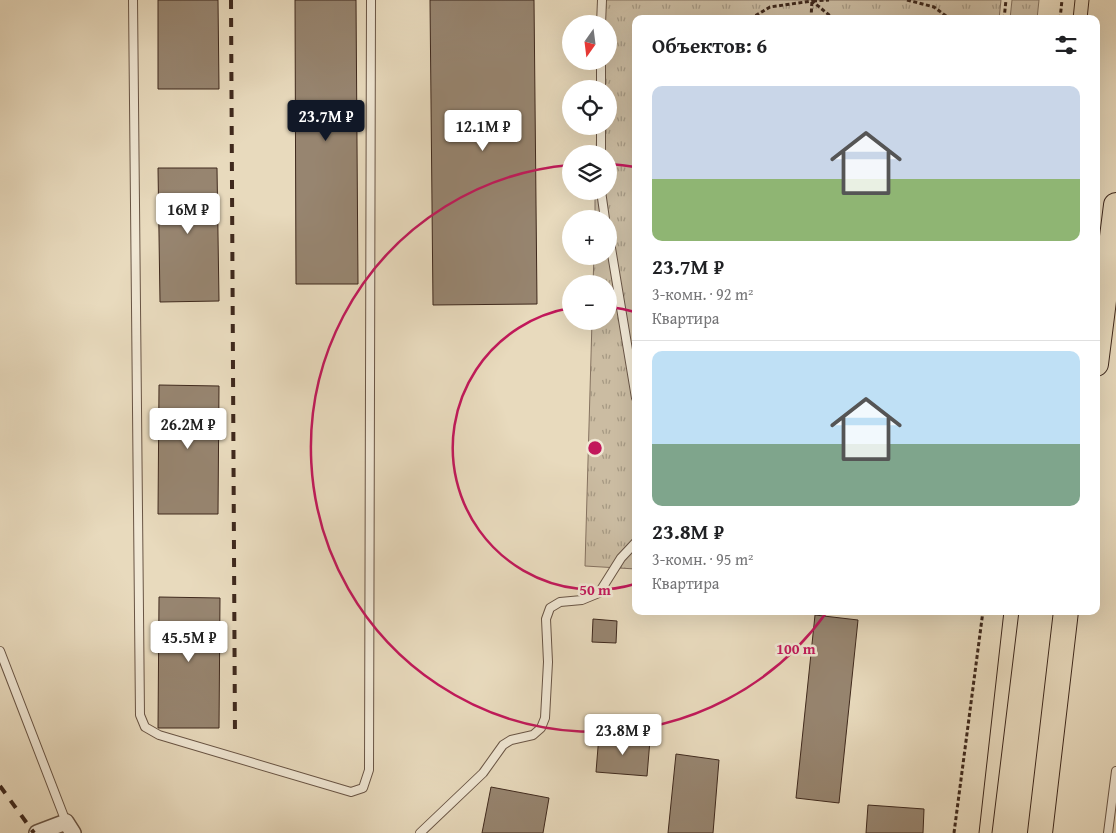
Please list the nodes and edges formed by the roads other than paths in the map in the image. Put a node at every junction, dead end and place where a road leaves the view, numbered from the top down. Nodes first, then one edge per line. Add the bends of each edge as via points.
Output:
1 (134, 0) edge
2 (371, 0) edge
3 (602, 0) edge
4 (601, 15) edge
5 (1116, 205) edge
6 (614, 265) edge
7 (1100, 332) edge
8 (632, 374) edge
9 (632, 546) edge
10 (1066, 615) edge
11 (0, 651) edge
12 (1116, 772) edge
13 (69, 828) edge
14 (37, 833) edge
15 (420, 833) edge
16 (1040, 833) edge
17 (1108, 833) edge

1 - 2 lane via 140,715 145,728 159,735 351,792 363,788 369,770
3 - 4 lane
5 - 7 main road
6 - 8 lane
9 - 15 lane via 599,593 582,600 560,602 550,608 546,619 545,718 540,728 533,735 503,745 483,773
10 - 16 main road
11 - 13 lane
12 - 17 lane
13 - 14 street

